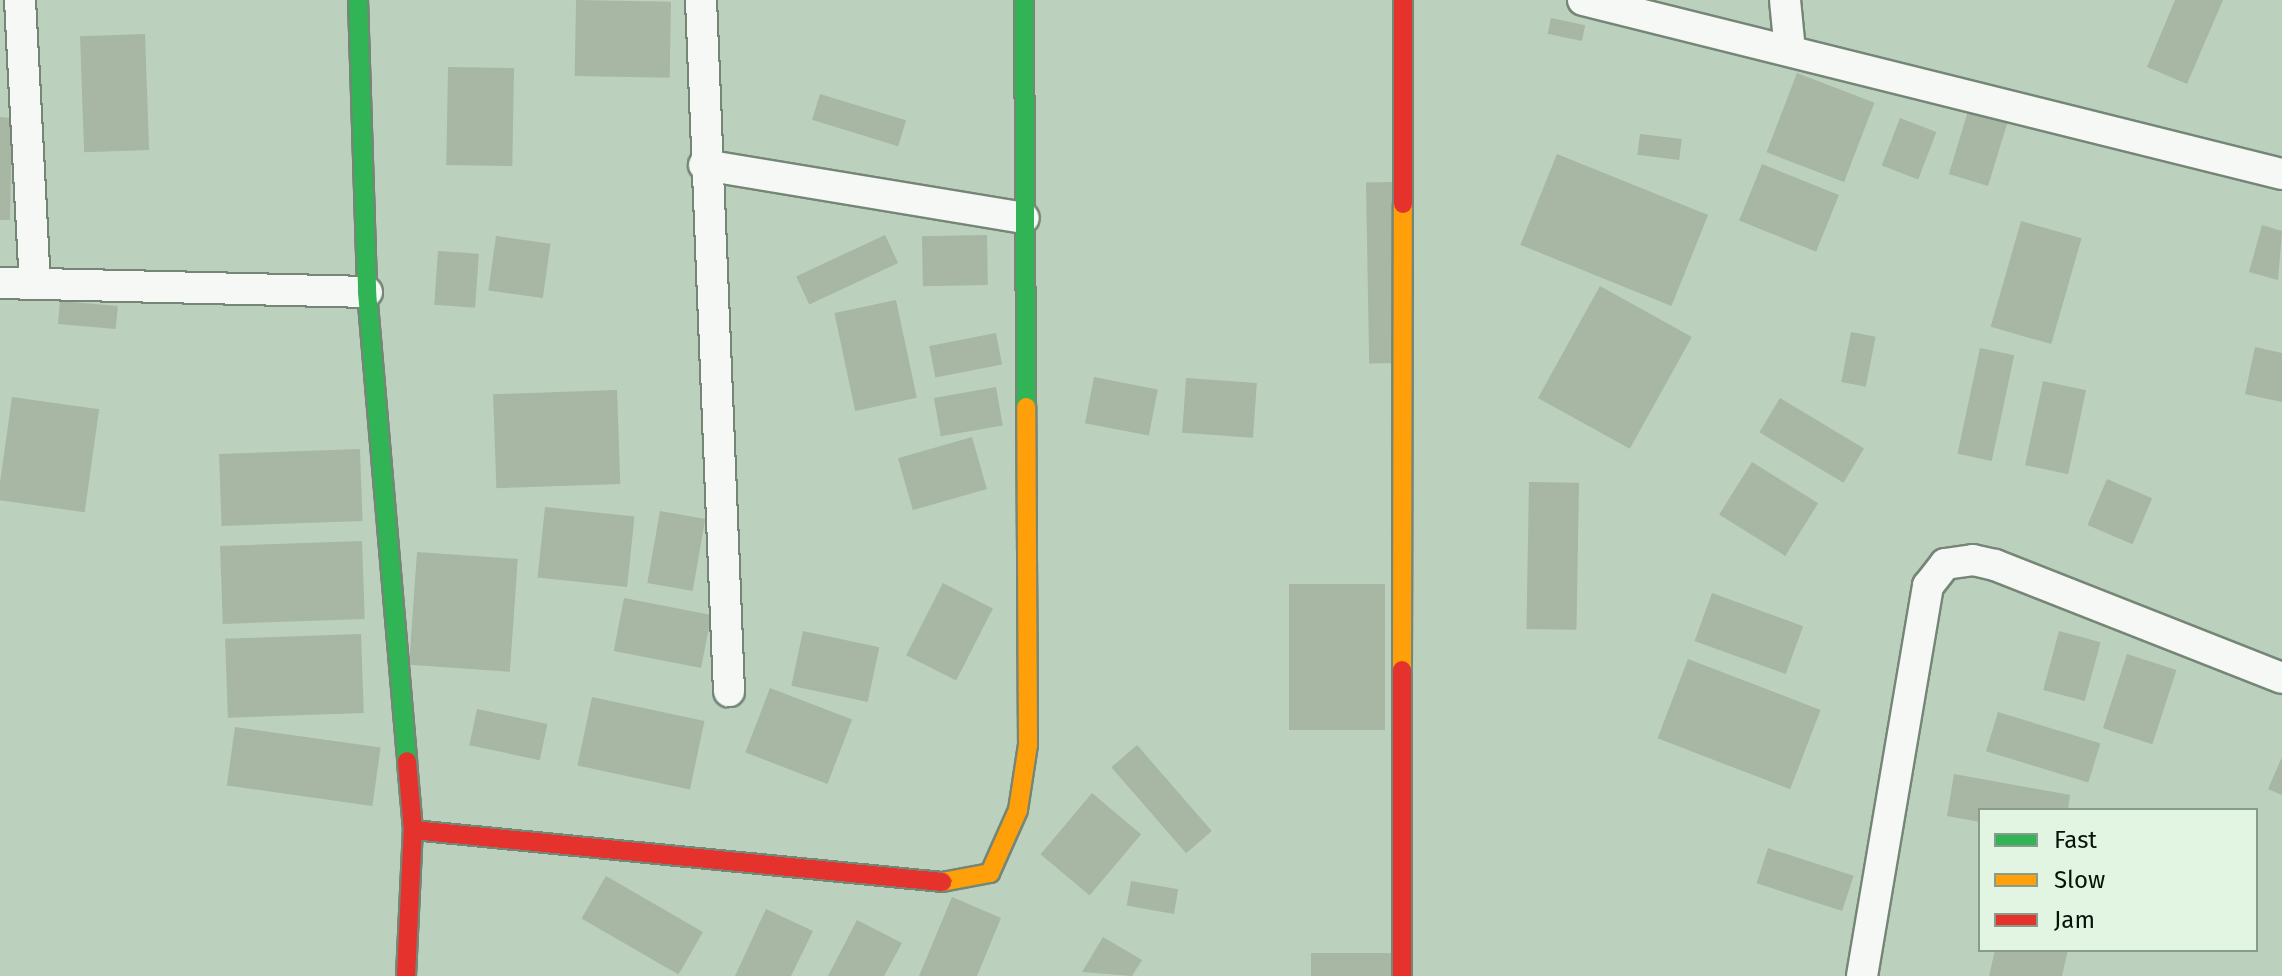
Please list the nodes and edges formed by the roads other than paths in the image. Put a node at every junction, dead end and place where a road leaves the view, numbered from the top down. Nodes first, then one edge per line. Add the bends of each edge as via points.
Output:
1 (20, 0) edge
2 (358, 0) edge
3 (701, 0) edge
4 (1024, 0) edge
5 (1403, 0) edge
6 (1583, 0) edge
7 (1785, 0) edge
8 (1790, 51) junction
9 (704, 165) junction
10 (2282, 174) edge
11 (1024, 218) junction
12 (0, 283) edge
13 (35, 284) junction
14 (367, 292) junction
15 (2282, 678) edge
16 (729, 691) dead end
17 (413, 830) junction
18 (406, 976) edge
19 (1402, 976) edge
20 (1862, 976) edge

1 - 13 street
2 - 14 street
3 - 9 street
4 - 11 street
5 - 19 street
6 - 8 street
7 - 8 street
8 - 10 street
9 - 11 street
9 - 16 street
11 - 17 street via 1028,745 1018,810 990,873 954,883
12 - 13 street
13 - 14 street
14 - 17 street
15 - 20 street via 1995,565 1973,560 1945,564 1928,586
17 - 18 street

